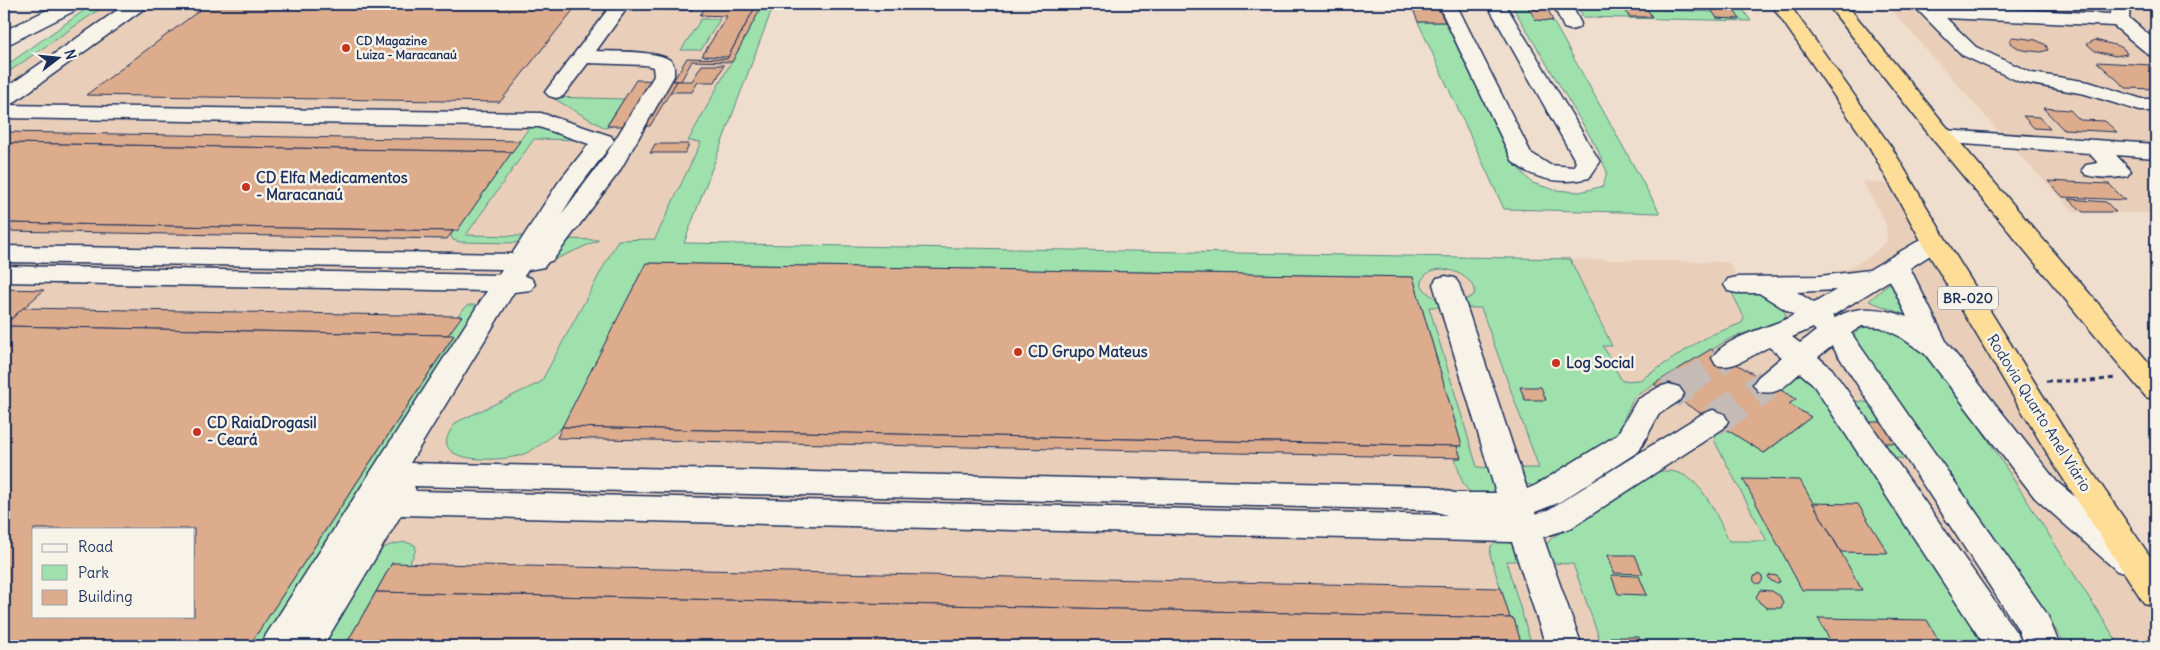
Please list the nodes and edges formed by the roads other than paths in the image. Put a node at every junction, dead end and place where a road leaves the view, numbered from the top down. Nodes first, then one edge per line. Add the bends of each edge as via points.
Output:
1 (73, 4) edge
2 (138, 4) edge
3 (621, 4) edge
4 (1447, 4) edge
5 (1496, 4) edge
6 (1562, 4) edge
7 (1780, 4) edge
8 (1836, 4) edge
9 (1924, 7) edge
10 (2118, 12) edge
11 (1571, 24) dead end
12 (4, 39) edge
13 (2156, 51) edge
14 (582, 57) junction
15 (556, 92) dead end
16 (4, 103) edge
17 (2148, 105) edge
18 (2156, 123) edge
19 (1943, 137) junction
20 (2156, 140) edge
21 (626, 143) junction
22 (2156, 151) edge
23 (1934, 242) junction
24 (4, 254) edge
25 (1887, 271) junction
26 (523, 273) junction
27 (4, 274) edge
28 (1446, 284) dead end
29 (1737, 284) dead end
30 (1764, 285) junction
31 (1824, 324) junction
32 (2107, 332) joint
33 (1772, 336) junction
34 (1935, 347) junction
35 (1726, 358) tunnel mouth
36 (1802, 358) junction
37 (2152, 379) edge
38 (1768, 384) tunnel mouth
39 (1669, 394) tunnel mouth
40 (1713, 421) tunnel mouth
41 (390, 488) junction
42 (1520, 518) junction
43 (2151, 584) edge
44 (279, 646) edge
45 (304, 646) edge
46 (1564, 646) edge
47 (2005, 646) edge
48 (2042, 646) edge

1 - 12 street
2 - 16 street
3 - 14 street
4 - 5 street via 1521,158 1549,174 1581,173 1588,162
6 - 11 street
7 - 23 highway, Rodovia Quarto Anel Viário / BR-020 via 1880,148
8 - 19 highway
9 - 10 street
9 - 17 street via 1969,51 2027,78 2089,88
10 - 13 street
14 - 15 street
14 - 21 street via 646,59 662,64 664,76
16 - 21 street via 548,108
16 - 26 street via 540,120 603,141 566,188
17 - 18 street
19 - 20 street via 2039,133
19 - 22 street via 2095,158
19 - 32 highway
21 - 26 street via 598,185
23 - 25 street
23 - 43 highway, Rodovia Quarto Anel Viário / BR-020 via 2064,455
24 - 26 street
25 - 30 street via 1846,282
25 - 31 street
25 - 34 street
26 - 27 street
26 - 41 street
28 - 42 street
29 - 30 street
30 - 31 street
31 - 33 street
31 - 34 street via 1868,317 1899,324
31 - 36 street
31 - 48 street via 2034,624
32 - 37 street
33 - 35 street
33 - 36 street
34 - 43 street via 2046,490
36 - 38 street
36 - 47 street via 1822,376
39 - 42 street via 1648,407 1628,443 1547,494
40 - 42 street via 1559,518
41 - 42 street
41 - 44 street
41 - 45 street
42 - 46 street

